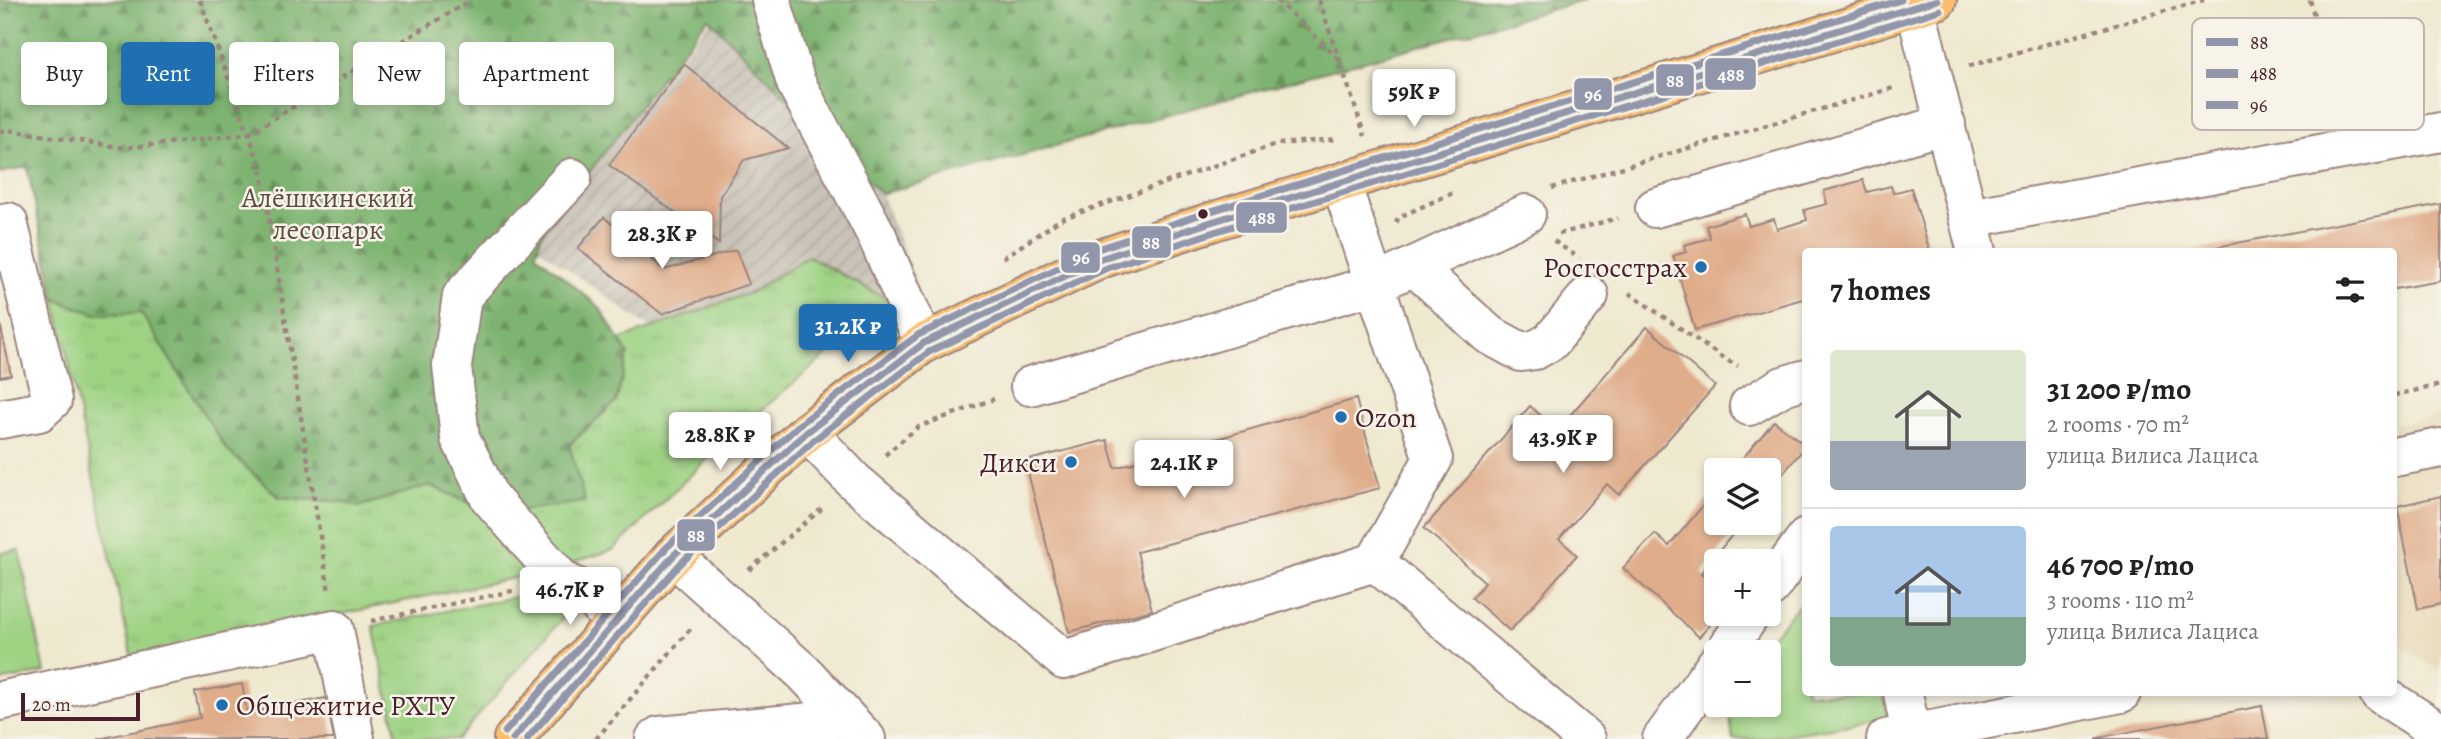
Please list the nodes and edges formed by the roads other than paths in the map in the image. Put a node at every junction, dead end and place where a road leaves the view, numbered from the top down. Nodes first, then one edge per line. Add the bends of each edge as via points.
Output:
1 (771, 0) edge
2 (1926, 3) edge
3 (1946, 124) junction
4 (2441, 132) edge
5 (572, 178) dead end
6 (1341, 183) junction
7 (1539, 201) road end
8 (1654, 208) road end
9 (0, 224) edge
10 (1973, 235) edge
11 (1414, 266) junction
12 (1368, 271) junction
13 (1598, 281) road end
14 (924, 343) junction
15 (1794, 383) edge
16 (1030, 386) road end
17 (1749, 406) dead end
18 (0, 419) edge
19 (807, 432) junction
20 (2441, 448) edge
21 (2397, 456) edge
22 (1802, 544) edge
23 (673, 556) junction
24 (1375, 562) junction
25 (1781, 572) edge
26 (614, 622) junction
27 (1704, 681) edge
28 (1903, 696) edge
29 (2106, 696) edge
30 (2384, 696) edge
31 (0, 701) edge
32 (856, 729) edge
33 (2441, 733) edge
34 (1898, 737) edge
35 (355, 739) edge
36 (513, 739) edge
37 (655, 739) edge
38 (1586, 739) edge
39 (1662, 739) edge

1 - 14 lane via 796,83 877,236
2 - 3 lane via 1933,76
2 - 6 main road
3 - 8 lane
3 - 10 lane
4 - 10 lane
5 - 26 lane via 462,296 452,366 460,438 490,498 562,580 589,594
6 - 12 lane
6 - 14 main road via 1103,258
7 - 11 lane
9 - 18 lane via 8,222 52,400 39,412
11 - 12 lane
11 - 13 lane via 1488,334 1521,352 1549,342
12 - 16 lane
12 - 24 lane via 1433,459
14 - 19 main road
15 - 17 lane
19 - 23 main road
19 - 24 lane via 854,481 1064,660
20 - 21 lane
22 - 25 lane
23 - 26 main road
23 - 32 lane via 804,673
24 - 38 lane
26 - 36 main road
27 - 39 lane
28 - 34 lane
29 - 34 lane
30 - 33 lane
31 - 35 lane via 334,629
32 - 37 lane

